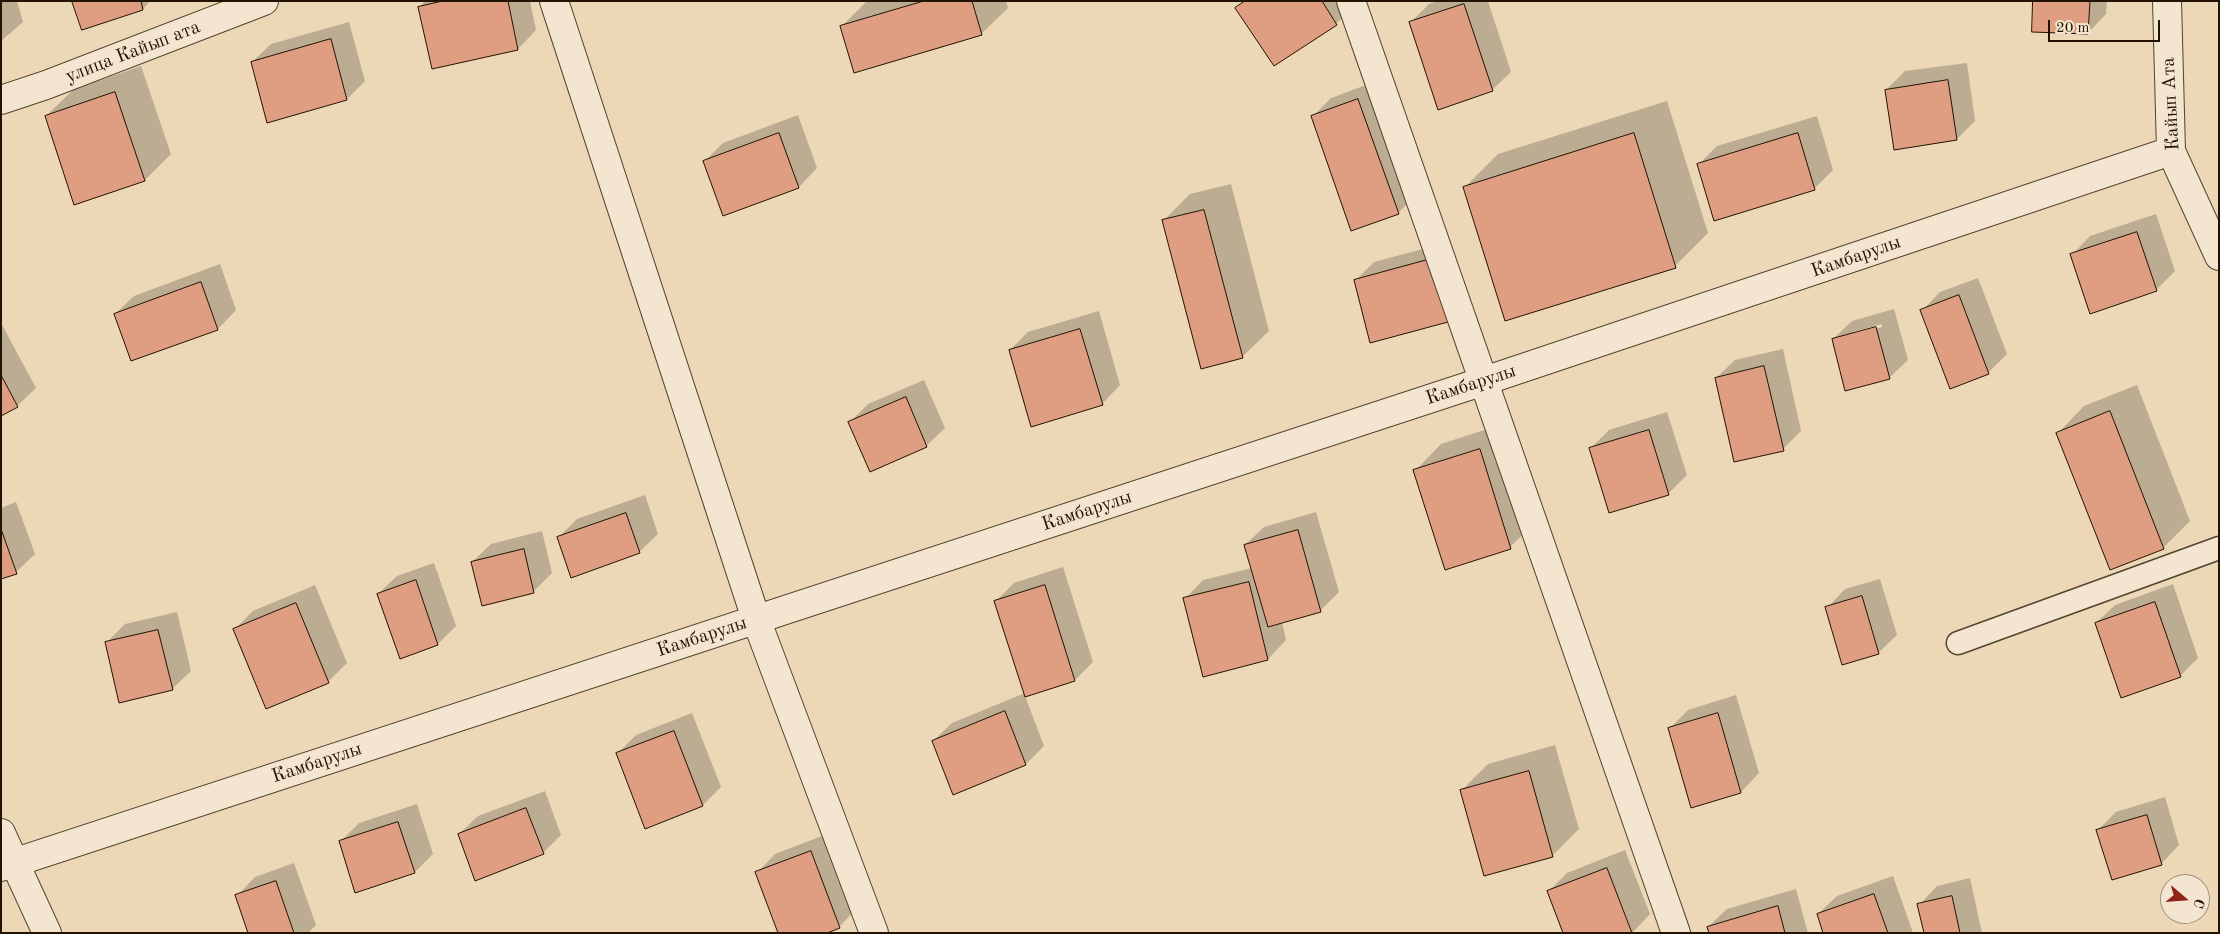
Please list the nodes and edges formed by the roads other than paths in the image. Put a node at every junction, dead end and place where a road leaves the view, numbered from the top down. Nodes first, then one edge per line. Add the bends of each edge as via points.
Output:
1 (264, 1) edge
2 (554, 1) edge
3 (1351, 1) edge
4 (2167, 1) edge
5 (1, 100) edge
6 (2171, 151) junction
7 (2219, 256) edge
8 (1484, 381) junction
9 (2219, 548) edge
10 (756, 619) junction
11 (1958, 643) dead end
12 (1, 833) edge
13 (8, 865) edge
14 (47, 933) edge
15 (874, 933) edge
16 (1676, 933) edge

1 - 5 street, улица Кайып ата
2 - 10 street
3 - 8 street
4 - 6 street, Кайып Ата
6 - 7 street, Кайып Ата
6 - 8 street, Камбарулы
8 - 10 street, Камбарулы
8 - 16 street
9 - 11 lane
10 - 13 street, Камбарулы
10 - 15 street
12 - 13 street
13 - 14 street

